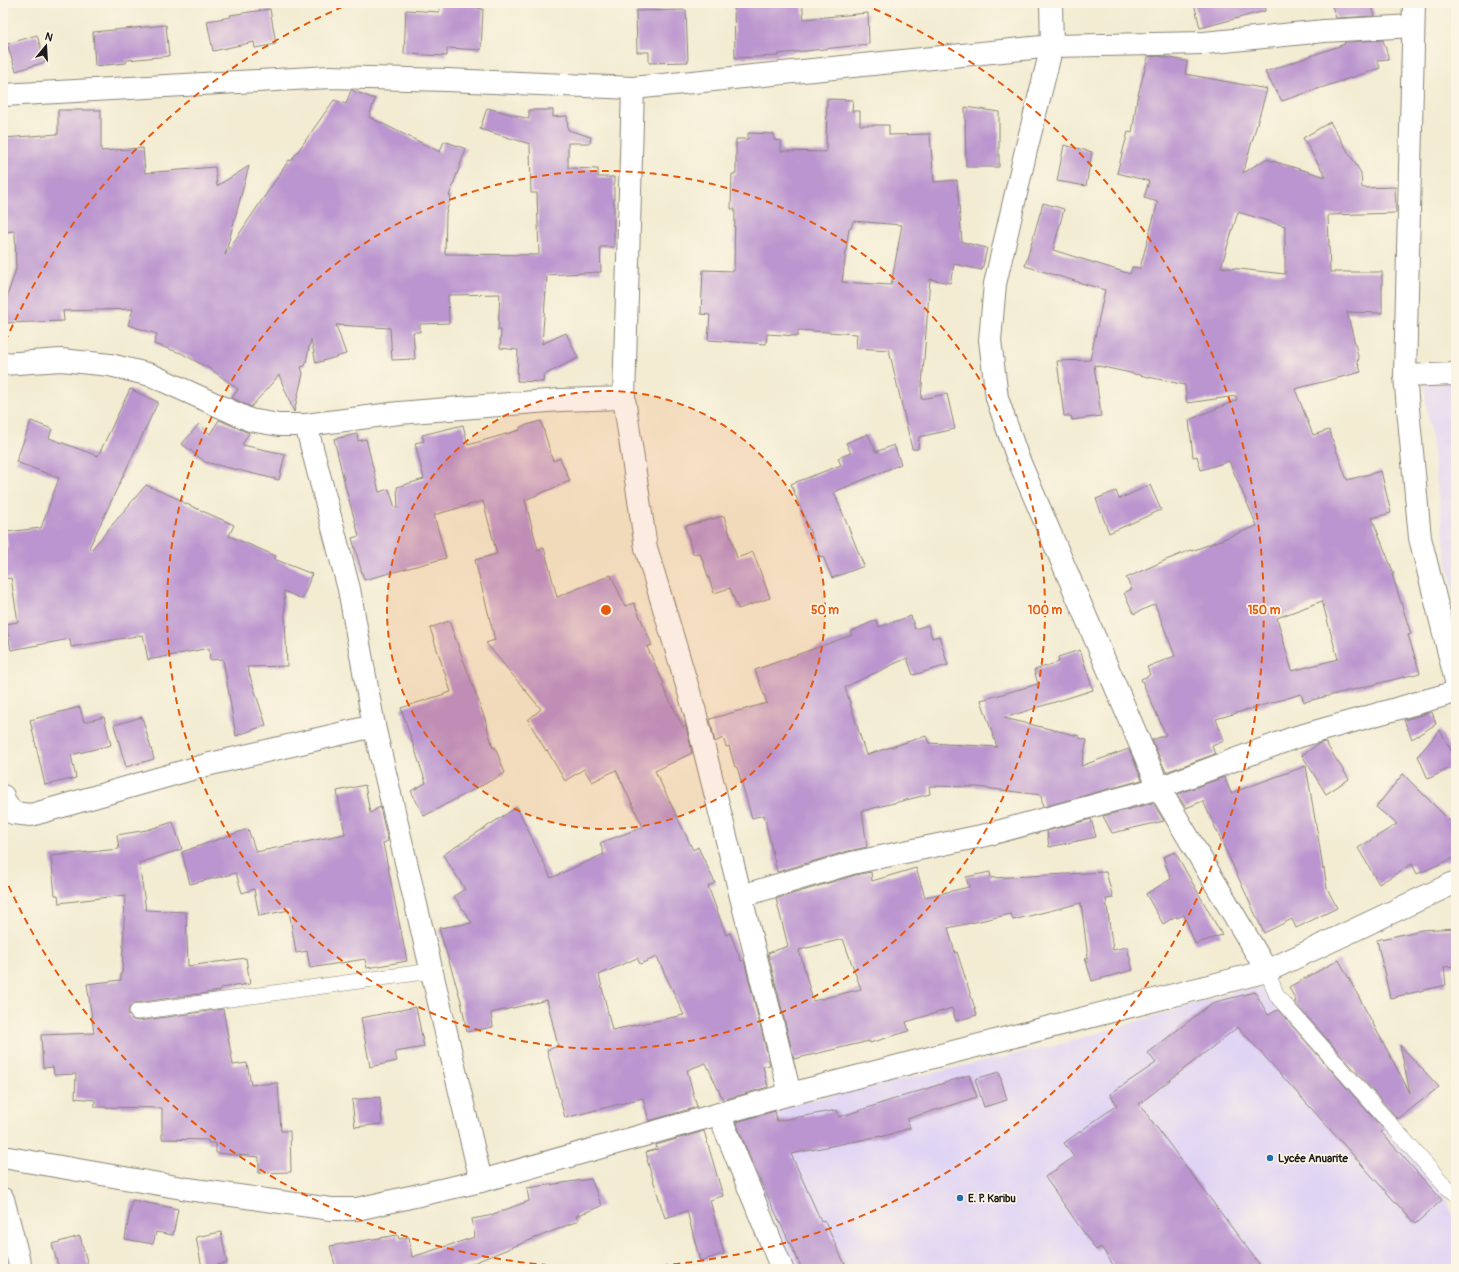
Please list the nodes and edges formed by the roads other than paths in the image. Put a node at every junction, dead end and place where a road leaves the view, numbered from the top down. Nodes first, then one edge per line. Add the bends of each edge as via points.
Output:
1 (1051, 3) edge
2 (1414, 3) edge
3 (1413, 26) junction
4 (1052, 46) junction
5 (633, 88) junction
6 (3, 95) edge
7 (3, 364) edge
8 (1456, 374) edge
9 (1405, 376) junction
10 (624, 398) junction
11 (306, 425) junction
12 (1456, 681) edge
13 (1456, 692) edge
14 (374, 726) junction
15 (1159, 788) junction
16 (3, 796) edge
17 (1456, 882) edge
18 (741, 896) junction
19 (431, 971) junction
20 (1267, 971) junction
21 (137, 1012) dead end
22 (790, 1094) junction
23 (719, 1114) junction
24 (3, 1158) edge
25 (481, 1181) junction
26 (1456, 1194) edge
27 (3, 1199) edge
28 (21, 1269) edge
29 (782, 1269) edge

1 - 4 street
2 - 3 street
3 - 4 street via 1324,31 1204,43
3 - 9 street
4 - 5 street
4 - 15 street via 995,284 990,340 996,398 1017,456
5 - 6 street via 330,77
5 - 10 street
7 - 11 street via 61,360 110,364 151,375 250,420 279,425
8 - 9 street
9 - 12 street via 1420,538
10 - 11 street via 560,400 414,412
10 - 18 street via 646,548 695,712
11 - 14 street via 348,589
13 - 15 street via 1293,738
14 - 16 street via 206,765 31,815 13,813
14 - 19 street
15 - 18 street via 986,834 852,863
15 - 20 street
17 - 20 street
18 - 22 street
19 - 21 lane
19 - 25 street
20 - 22 street
20 - 26 lane via 1278,996 1447,1188
22 - 23 street
23 - 25 street
23 - 29 street
24 - 25 street via 188,1189 331,1209 357,1209
27 - 28 street

